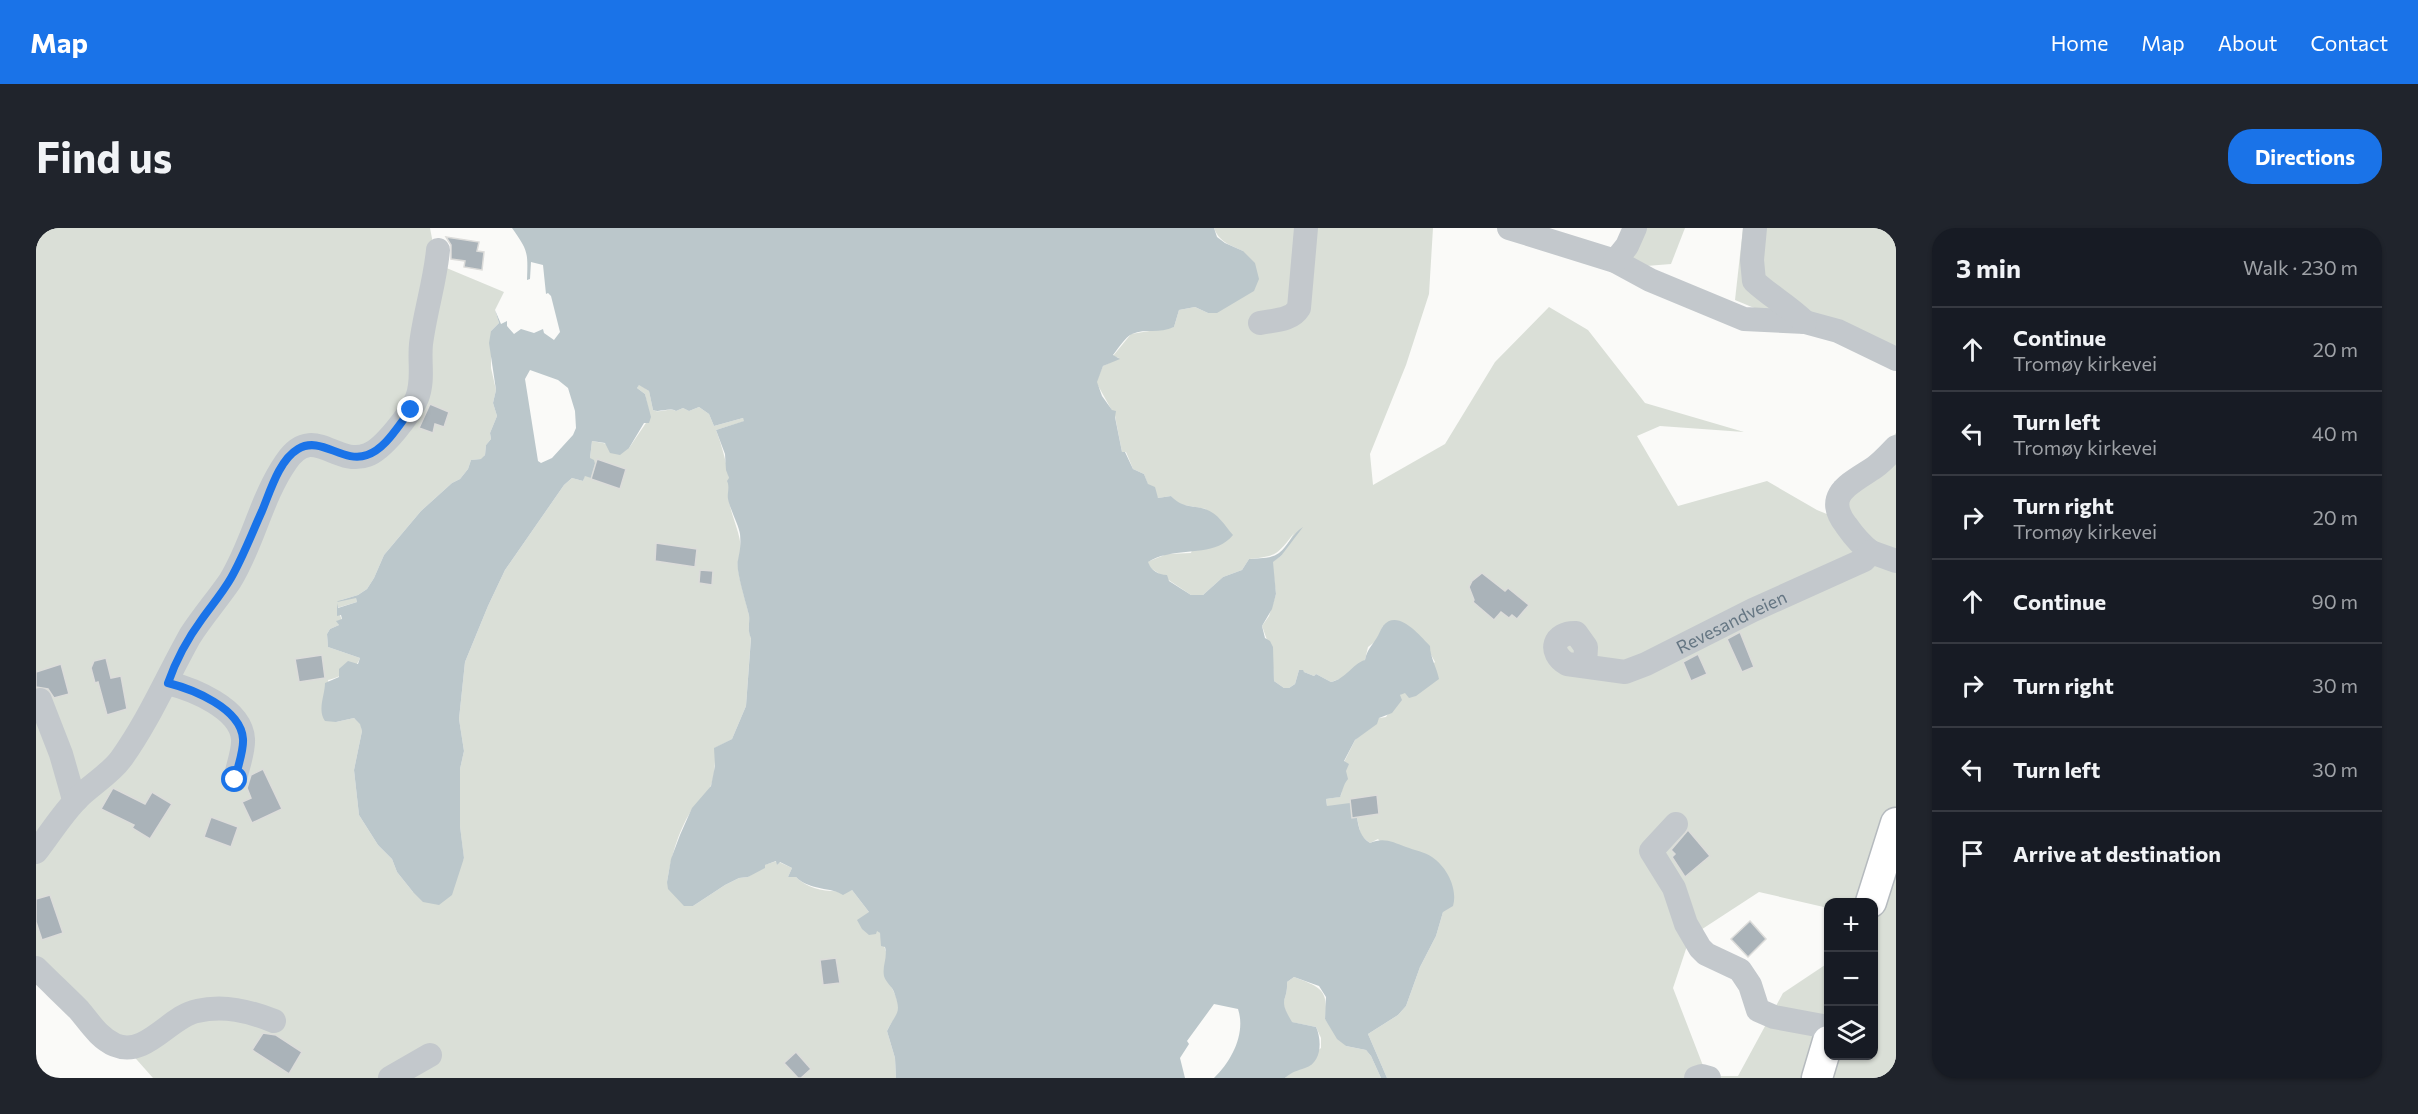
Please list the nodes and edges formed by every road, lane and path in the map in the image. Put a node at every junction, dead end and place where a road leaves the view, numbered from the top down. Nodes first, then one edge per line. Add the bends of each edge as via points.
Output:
1 (1306, 228) edge
2 (1509, 228) edge
3 (1635, 228) edge
4 (1755, 228) edge
5 (438, 250) dead end
6 (1615, 261) junction
7 (1260, 322) dead end
8 (1805, 322) junction
9 (1896, 359) edge
10 (1896, 447) edge
11 (1871, 552) junction
12 (1896, 561) edge
13 (1586, 665) dead end
14 (168, 683) junction
15 (40, 700) dead end
16 (235, 780) dead end
17 (77, 799) junction
18 (1896, 823) edge
19 (1676, 824) dead end
20 (36, 852) edge
21 (1873, 898) edge
22 (36, 968) edge
23 (274, 1021) dead end
24 (1824, 1026) edge
25 (430, 1054) dead end
26 (1824, 1054) edge
27 (390, 1078) edge
28 (1696, 1078) edge
29 (1709, 1078) edge
30 (1817, 1078) edge

1 - 7 street via 1299,308 1286,318
2 - 6 street
3 - 6 street
4 - 8 street via 1754,281
5 - 14 street via 421,345 421,384 411,410 381,447 368,455 357,457 314,444 294,451 273,485 231,579 191,635
6 - 8 street via 1744,319
8 - 9 street via 1838,331
10 - 11 street via 1838,497 1839,516
11 - 12 street
11 - 13 street, Revesandveien via 1863,560 1646,664 1625,672
14 - 16 street via 208,697 240,727 243,740
14 - 17 street via 120,761
15 - 17 street
17 - 20 street
18 - 21 main road
19 - 24 street via 1651,851 1674,888 1686,924 1700,948 1740,970 1758,1010
22 - 23 street via 102,1037 117,1046 144,1043 182,1016 196,1011 225,1008
25 - 27 street
26 - 30 main road
28 - 29 street

